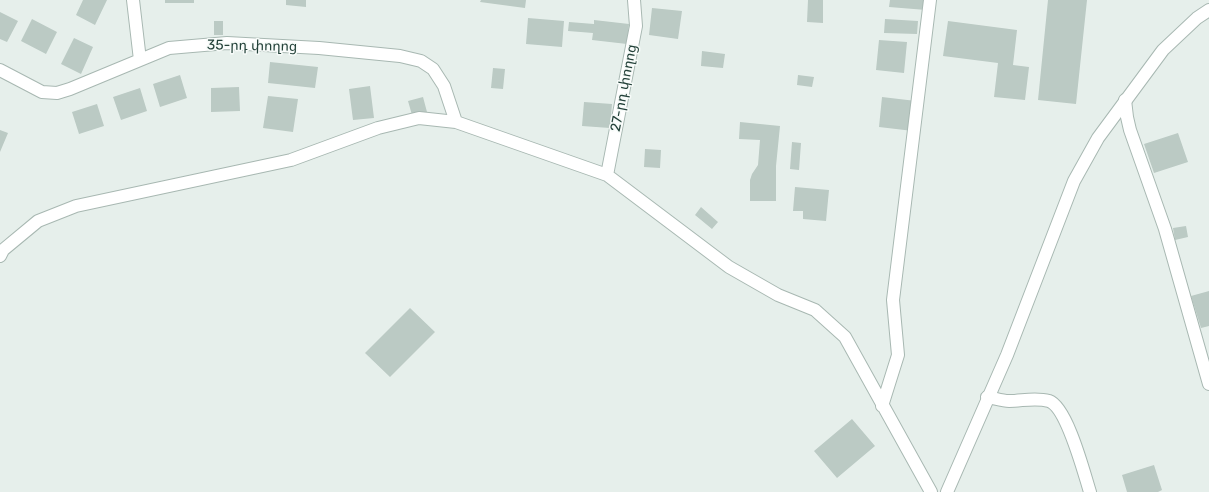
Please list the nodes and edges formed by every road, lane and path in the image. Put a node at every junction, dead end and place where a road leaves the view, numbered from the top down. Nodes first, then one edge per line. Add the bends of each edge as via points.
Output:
1 (133, 0) edge
2 (634, 0) edge
3 (930, 0) edge
4 (1209, 10) edge
5 (140, 60) junction
6 (0, 70) edge
7 (1125, 100) junction
8 (456, 122) junction
9 (607, 175) junction
10 (1, 252) edge
11 (1209, 384) edge
12 (987, 397) junction
13 (882, 406) junction
14 (931, 492) edge
15 (947, 492) edge
16 (1090, 492) edge

1 - 5 street
2 - 9 street, 27-րդ փողոց via 636,26
3 - 13 street via 893,300 898,355
4 - 7 street via 1163,50
5 - 6 street, 35-րդ փողոց via 56,93 42,92
5 - 8 street, 35-րդ փողոց via 169,48 226,43 320,48 400,56 421,61 433,69 444,86
7 - 11 street via 1130,130 1165,229
7 - 12 street via 1098,138 1074,181 1007,355
8 - 9 street
8 - 10 street via 418,118 378,128 291,160 76,206 38,221
9 - 13 street via 729,267 778,295 815,310 845,337
12 - 15 street
12 - 16 street via 1009,401 1032,399 1055,404 1071,432
13 - 14 street

